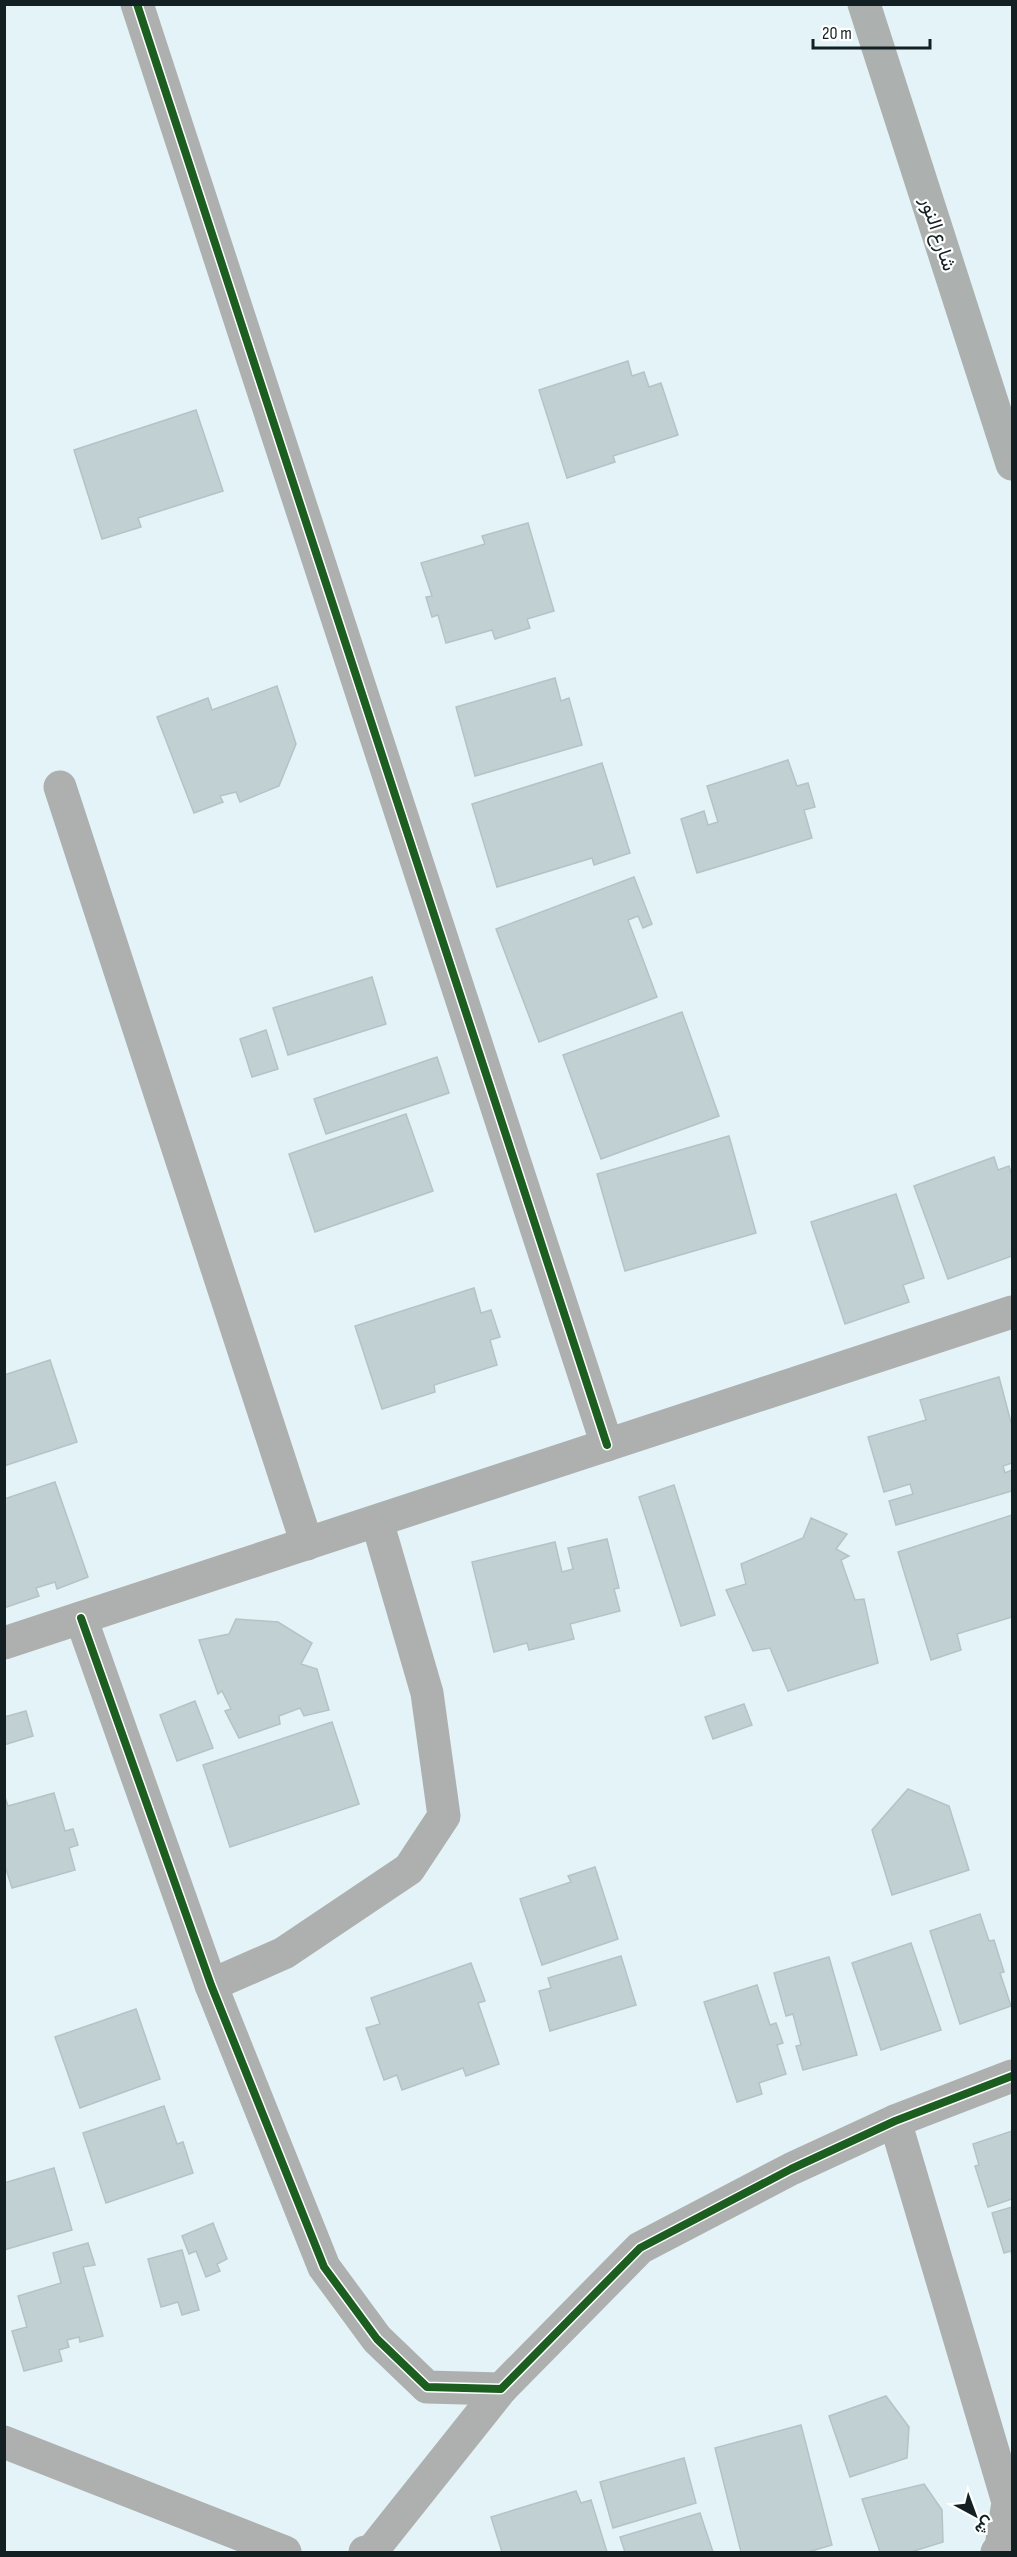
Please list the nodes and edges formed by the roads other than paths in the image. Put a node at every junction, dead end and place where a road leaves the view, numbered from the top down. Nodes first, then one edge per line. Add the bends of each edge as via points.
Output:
1 (137, 4) edge
2 (864, 4) edge
3 (1012, 464) edge
4 (60, 787) dead end
5 (1012, 1312) edge
6 (607, 1445) junction
7 (377, 1521) junction
8 (308, 1544) junction
9 (81, 1618) junction
10 (4, 1643) edge
11 (211, 1985) junction
12 (1012, 2076) edge
13 (895, 2121) junction
14 (501, 2389) junction
15 (4, 2442) edge
16 (1000, 2551) edge
17 (285, 2553) edge
18 (365, 2553) edge

1 - 6 street
2 - 3 street, شارع النور
4 - 8 street
5 - 6 street
6 - 7 street
7 - 8 street
7 - 11 street via 427,1693 444,1816 409,1869 284,1953
8 - 9 street
9 - 10 street
9 - 11 street
11 - 14 street via 324,2267 377,2339 427,2387
12 - 13 street
13 - 14 street via 791,2169 640,2248
13 - 16 street via 1008,2502
14 - 18 street via 372,2551
15 - 17 street

